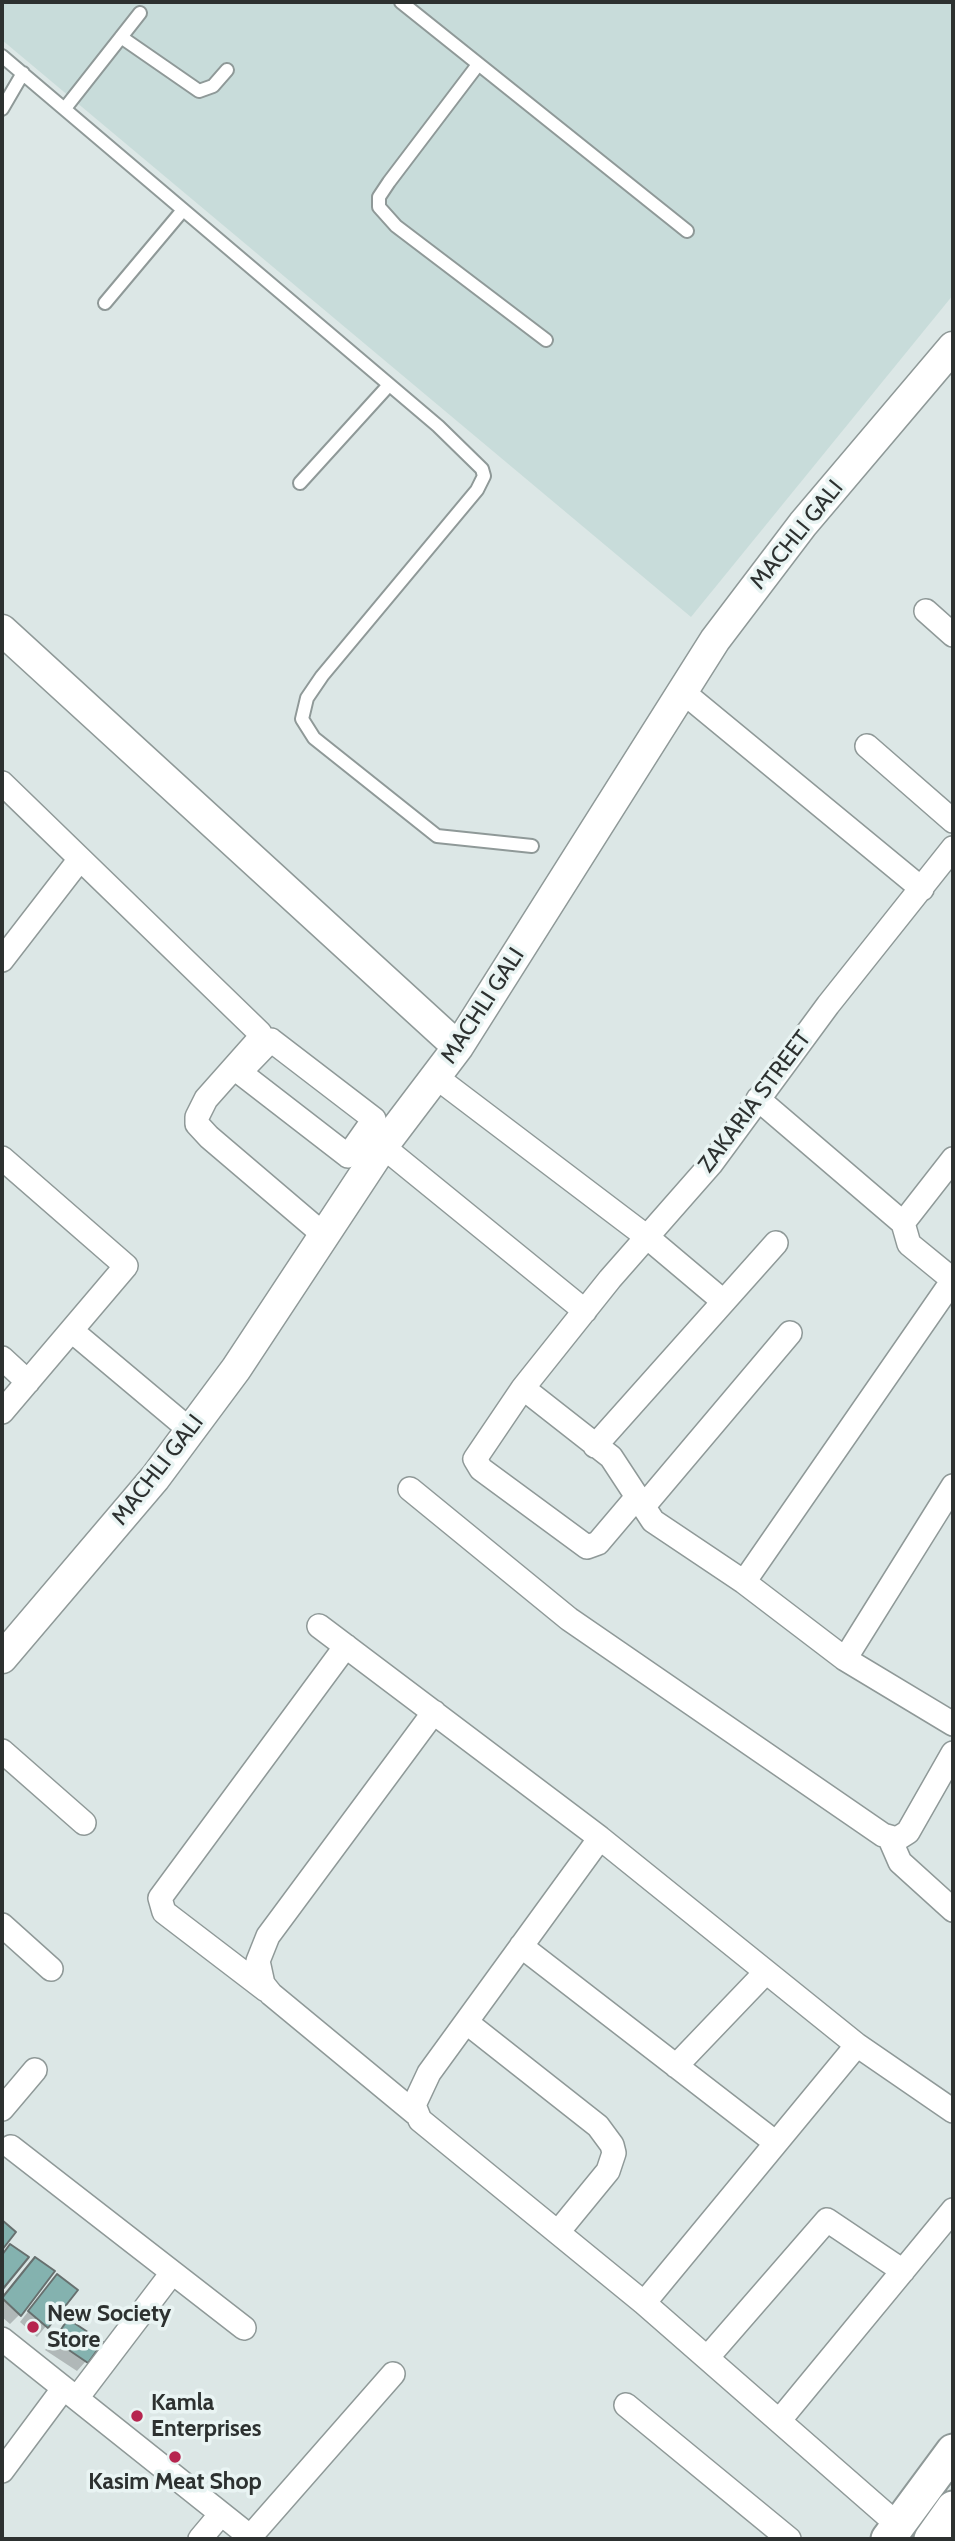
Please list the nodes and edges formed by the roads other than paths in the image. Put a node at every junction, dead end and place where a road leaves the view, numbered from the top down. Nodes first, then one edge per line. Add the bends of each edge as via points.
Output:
1 (401, 2) edge
2 (140, 13) dead end
3 (121, 37) junction
4 (2, 56) edge
5 (477, 66) junction
6 (227, 71) dead end
7 (23, 73) junction
8 (66, 107) junction
9 (2, 110) edge
10 (183, 210) junction
11 (687, 231) dead end
12 (105, 303) dead end
13 (546, 340) dead end
14 (953, 347) edge
15 (389, 384) junction
16 (300, 483) dead end
17 (926, 611) dead end
18 (2, 630) edge
19 (953, 635) edge
20 (682, 692) junction
21 (867, 747) dead end
22 (2, 783) edge
23 (953, 821) edge
24 (532, 846) dead end
25 (953, 848) edge
26 (80, 859) junction
27 (922, 889) junction
28 (2, 960) edge
29 (258, 1045) junction
30 (458, 1047) junction
31 (436, 1077) junction
32 (758, 1100) junction
33 (374, 1139) junction
34 (2, 1158) edge
35 (953, 1159) edge
36 (903, 1223) junction
37 (324, 1235) junction
38 (647, 1237) junction
39 (776, 1243) dead end
40 (953, 1280) edge
41 (723, 1301) junction
42 (585, 1311) junction
43 (72, 1331) junction
44 (790, 1333) dead end
45 (2, 1358) edge
46 (28, 1382) junction
47 (523, 1388) junction
48 (2, 1412) edge
49 (190, 1430) junction
50 (595, 1446) junction
51 (953, 1486) edge
52 (410, 1489) dead end
53 (640, 1502) junction
54 (744, 1582) junction
55 (319, 1626) dead end
56 (346, 1646) junction
57 (2, 1658) edge
58 (845, 1659) junction
59 (433, 1712) junction
60 (953, 1724) edge
61 (2, 1751) edge
62 (953, 1753) edge
63 (84, 1823) dead end
64 (600, 1838) junction
65 (890, 1839) junction
66 (953, 1910) edge
67 (2, 1925) edge
68 (521, 1946) junction
69 (51, 1969) dead end
70 (766, 1972) junction
71 (271, 1994) junction
72 (466, 2022) junction
73 (857, 2045) junction
74 (676, 2066) junction
75 (35, 2070) dead end
76 (2, 2109) edge
77 (953, 2111) edge
78 (415, 2113) junction
79 (776, 2143) junction
80 (11, 2147) dead end
81 (953, 2210) edge
82 (558, 2232) junction
83 (902, 2271) junction
84 (172, 2273) junction
85 (644, 2303) junction
86 (244, 2328) dead end
87 (2, 2339) edge
88 (708, 2358) junction
89 (393, 2374) dead end
90 (70, 2393) junction
91 (625, 2405) dead end
92 (779, 2421) junction
93 (953, 2451) edge
94 (2, 2471) edge
95 (953, 2508) edge
96 (221, 2514) junction
97 (893, 2532) edge
98 (251, 2538) edge
99 (200, 2539) edge
100 (789, 2539) edge
101 (931, 2539) edge

1 - 5 lane
2 - 3 lane
3 - 6 lane via 199,91 208,89
3 - 8 lane
4 - 7 lane
5 - 11 lane
5 - 13 lane via 389,182 379,197 379,207 396,226
7 - 8 lane
7 - 9 lane
8 - 10 lane
10 - 12 lane
10 - 15 lane
14 - 20 street, MACHLI GALI via 803,524 715,640
15 - 16 lane
15 - 24 lane via 482,469 484,476 322,676 307,698 302,719 314,738 437,836
17 - 19 street
18 - 30 street
20 - 27 street
20 - 30 street, MACHLI GALI
21 - 23 street
22 - 26 street
25 - 27 street, ZAKARIA STREET
26 - 28 street
26 - 29 street via 260,1032
27 - 32 street, ZAKARIA STREET
29 - 33 street via 271,1040 374,1119
29 - 33 street via 242,1074 345,1156
29 - 37 street via 206,1099 197,1124
30 - 31 street, MACHLI GALI
31 - 33 street, MACHLI GALI
31 - 38 street
32 - 36 street
32 - 38 street, ZAKARIA STREET via 711,1164
33 - 37 street, MACHLI GALI
33 - 42 street
34 - 43 street via 126,1266
35 - 36 street
36 - 40 street via 909,1244
37 - 49 street, MACHLI GALI
38 - 41 street
38 - 42 street, ZAKARIA STREET
39 - 41 street
40 - 54 street
41 - 50 street
42 - 47 street, ZAKARIA STREET
43 - 46 street
43 - 49 street
44 - 53 street
45 - 46 street
46 - 48 street
47 - 50 street
47 - 53 street, ZAKARIA STREET via 477,1452 475,1459 481,1469 587,1547 598,1543
49 - 57 street, MACHLI GALI via 155,1478
50 - 53 street via 622,1470
51 - 58 street
52 - 65 street via 569,1619
53 - 54 street via 660,1527
54 - 58 street
55 - 56 street
56 - 59 street
56 - 71 street via 160,1898 164,1912
58 - 60 street
59 - 64 street
59 - 71 street via 268,1937 258,1961
61 - 63 street
62 - 65 street via 908,1832
64 - 68 street
64 - 70 street
65 - 66 street via 900,1862
67 - 69 street
68 - 72 street
68 - 74 street
70 - 73 street
70 - 74 street
71 - 78 street
72 - 78 street via 421,2087
72 - 82 street via 598,2126 612,2145 608,2171
73 - 77 street
73 - 79 street
74 - 79 street
75 - 76 street
78 - 82 street
79 - 85 street
80 - 84 street
81 - 83 street
82 - 85 street
83 - 88 street via 827,2220
83 - 92 street
84 - 86 street
84 - 90 street
85 - 88 street
87 - 90 street
88 - 92 street
89 - 98 street
90 - 94 street
90 - 96 street
91 - 100 street
92 - 97 street
93 - 97 main road
95 - 101 main road
96 - 98 street
96 - 99 street

